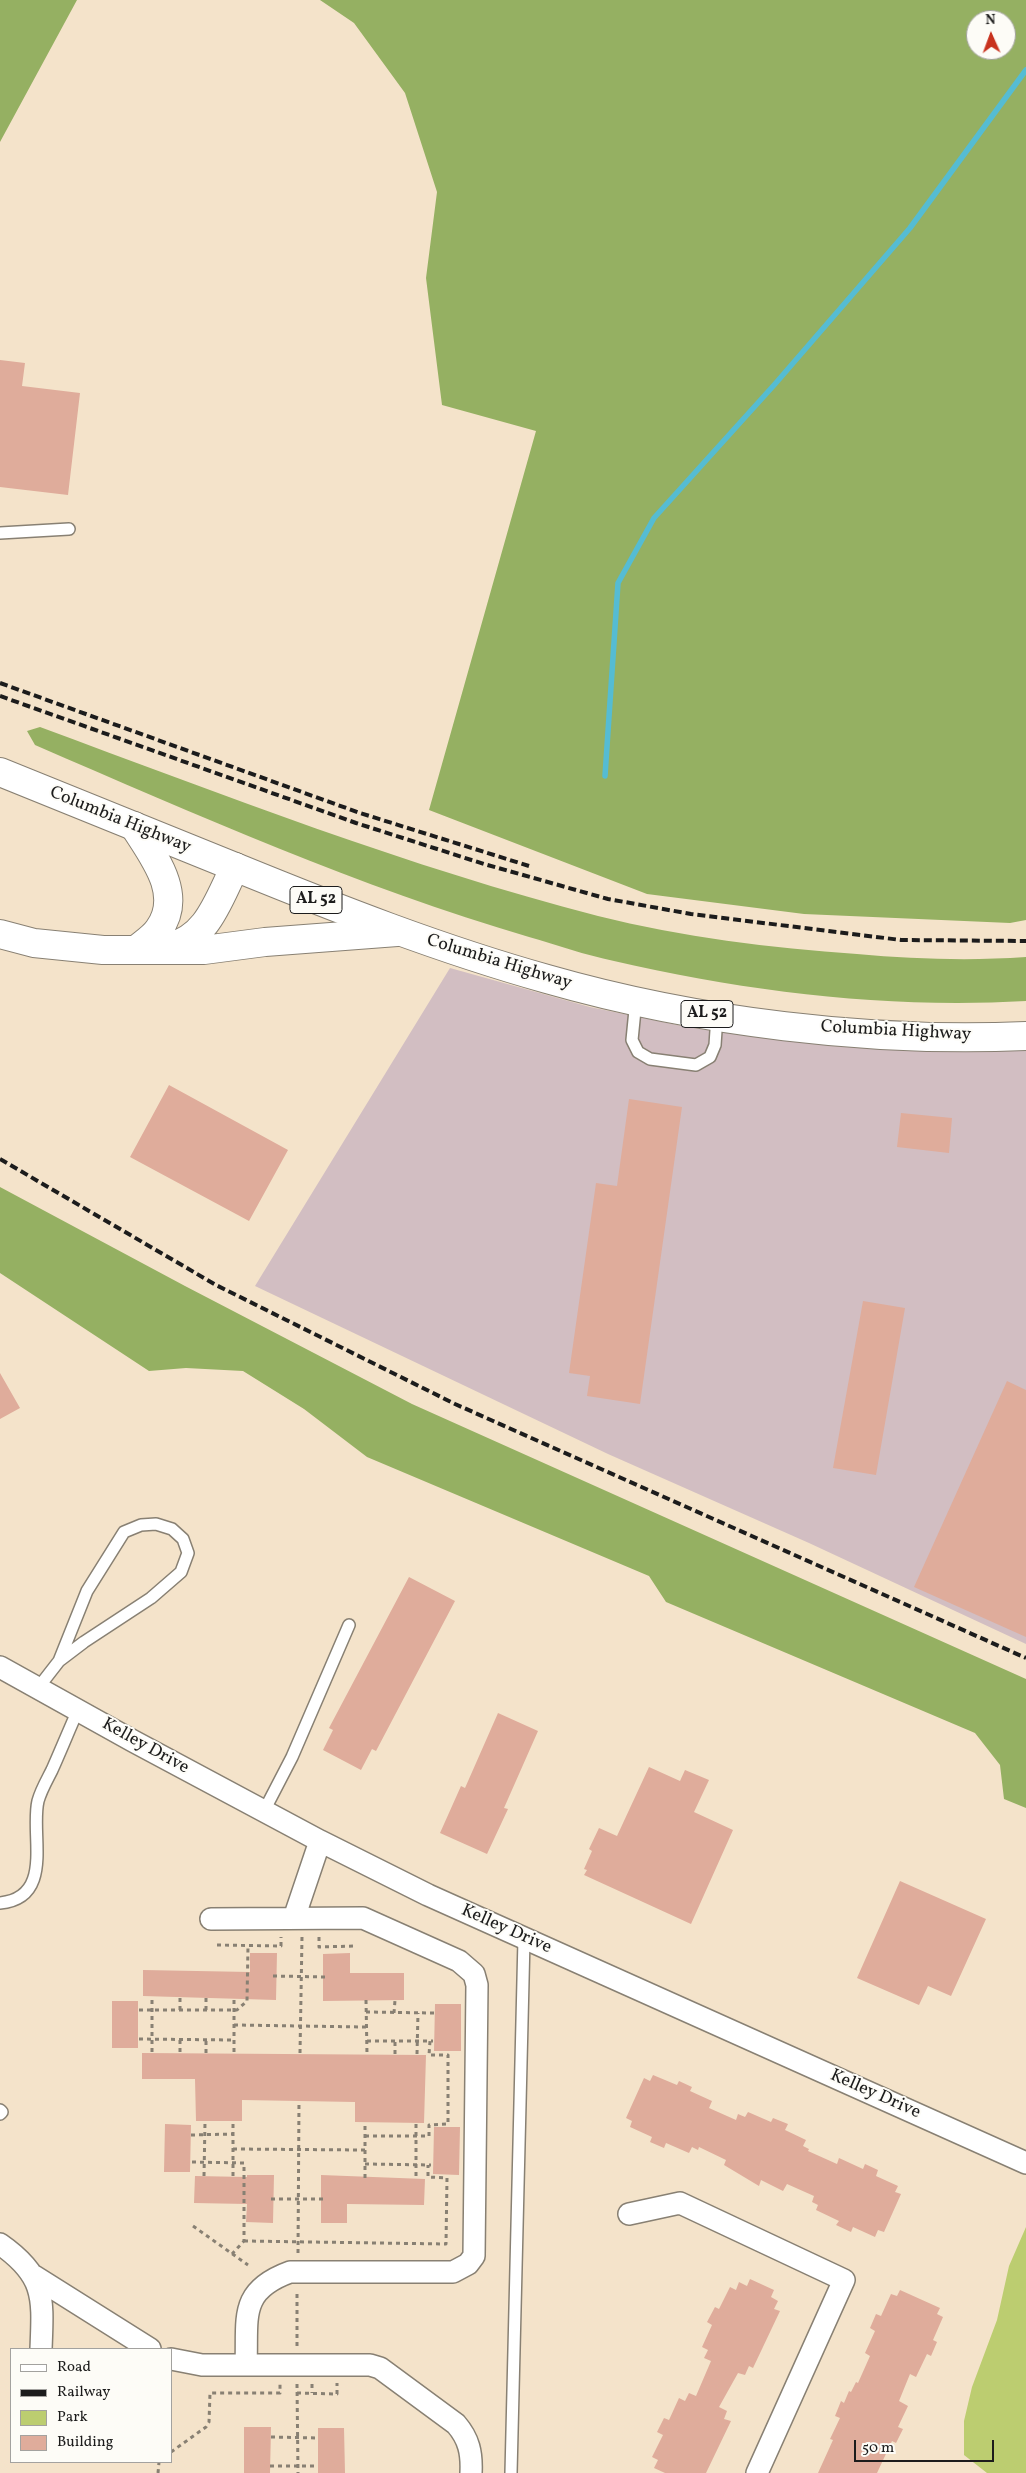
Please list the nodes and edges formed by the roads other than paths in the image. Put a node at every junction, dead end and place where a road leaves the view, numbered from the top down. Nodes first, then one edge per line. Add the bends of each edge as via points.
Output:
1 (69, 529) dead end
2 (0, 533) edge
3 (0, 772) edge
4 (134, 826) junction
5 (235, 867) junction
6 (398, 932) junction
7 (0, 934) edge
8 (165, 948) junction
9 (136, 950) junction
10 (636, 1000) junction
11 (717, 1016) junction
12 (1026, 1036) edge
13 (349, 1624) dead end
14 (59, 1661) junction
15 (0, 1667) edge
16 (38, 1688) junction
17 (78, 1710) junction
18 (264, 1811) junction
19 (320, 1841) junction
20 (0, 1902) edge
21 (211, 1919) dead end
22 (299, 1922) junction
23 (524, 1939) junction
24 (1026, 2163) edge
25 (629, 2214) dead end
26 (0, 2244) edge
27 (34, 2276) junction
28 (41, 2348) edge
29 (148, 2348) edge
30 (172, 2359) edge
31 (246, 2365) junction
32 (472, 2473) edge
33 (511, 2473) edge
34 (756, 2473) edge

1 - 2 lane
3 - 4 main road, Columbia Highway / AL 52
4 - 5 main road, Columbia Highway / AL 52
4 - 9 main road via 166,881 169,898 159,930
5 - 6 main road, Columbia Highway / AL 52
5 - 8 main road via 197,934 184,944
6 - 8 main road via 204,950
6 - 10 main road, Columbia Highway / AL 52 via 549,980
7 - 9 main road via 70,948
8 - 9 main road
10 - 11 main road, Columbia Highway / AL 52
10 - 11 lane via 632,1040 638,1052 650,1058 696,1065 710,1057 715,1045
11 - 12 main road, Columbia Highway / AL 52 via 874,1034
13 - 18 lane via 292,1757
14 - 14 lane via 87,1591 124,1532 141,1525 156,1524 172,1529 183,1539 188,1553 181,1572 151,1598
14 - 16 lane
15 - 16 street, Kelley Drive
16 - 17 street, Kelley Drive
17 - 18 street, Kelley Drive
17 - 20 lane via 38,1799 39,1853 29,1889 20,1897
18 - 19 street, Kelley Drive
19 - 22 street
19 - 23 street, Kelley Drive
21 - 22 street
22 - 31 street via 363,1918 459,1961 474,1974 477,1985 474,2256 468,2264 453,2272 290,2272 274,2278 260,2287 251,2300
23 - 24 street, Kelley Drive
23 - 33 lane
25 - 34 street via 680,2203 844,2280
26 - 27 street
27 - 28 street via 42,2306
27 - 29 street
30 - 31 street via 202,2365
31 - 32 street via 370,2365 380,2368 456,2424 470,2448

